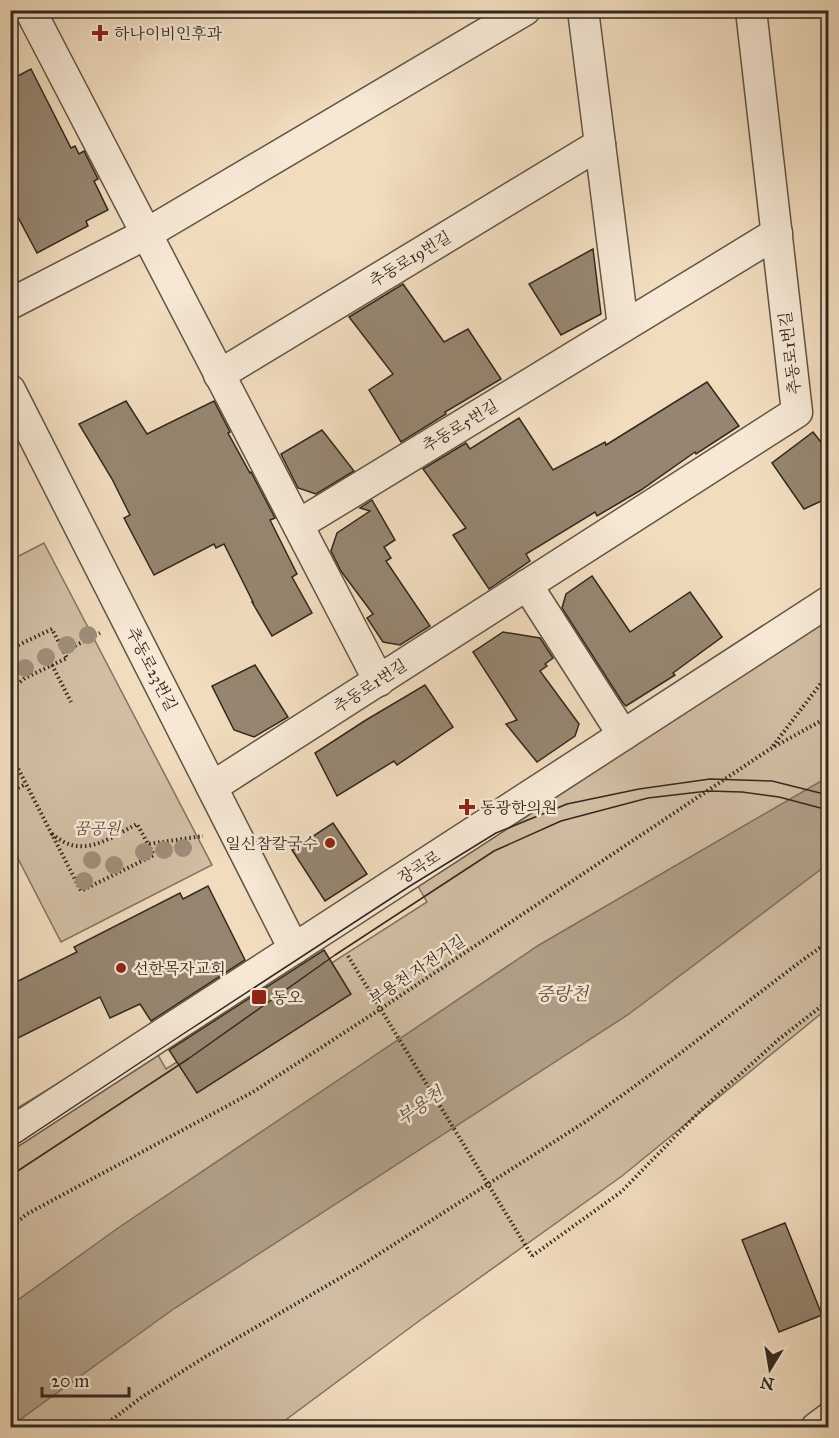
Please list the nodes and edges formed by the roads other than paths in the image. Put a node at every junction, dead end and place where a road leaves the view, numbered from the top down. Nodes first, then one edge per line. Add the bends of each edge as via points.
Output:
1 (30, 10) edge
2 (525, 10) edge
3 (583, 10) edge
4 (751, 10) edge
5 (600, 144) junction
6 (777, 233) junction
7 (146, 234) junction
8 (10, 304) edge
9 (623, 326) junction
10 (219, 375) junction
11 (10, 390) edge
12 (298, 525) junction
13 (527, 585) junction
14 (828, 602) edge
15 (379, 681) junction
16 (623, 735) junction
17 (212, 787) junction
18 (294, 949) junction
19 (10, 1133) edge
20 (828, 1419) edge
21 (816, 1428) edge

1 - 7 street
2 - 7 street
3 - 5 street
4 - 6 street, 추동로1번길
5 - 9 street
5 - 10 street, 추동로19번길
6 - 9 street, 추동로5번길
6 - 13 street, 추동로1번길 via 797,412
7 - 8 street
7 - 10 street
9 - 12 street, 추동로5번길
10 - 12 street
11 - 17 street, 추동로23번길
12 - 15 street
13 - 15 street, 추동로1번길
13 - 16 street
14 - 16 street, 장곡로
15 - 17 street, 추동로1번길
16 - 18 street, 장곡로
17 - 18 street, 추동로23번길
18 - 19 street, 장곡로
20 - 21 street

